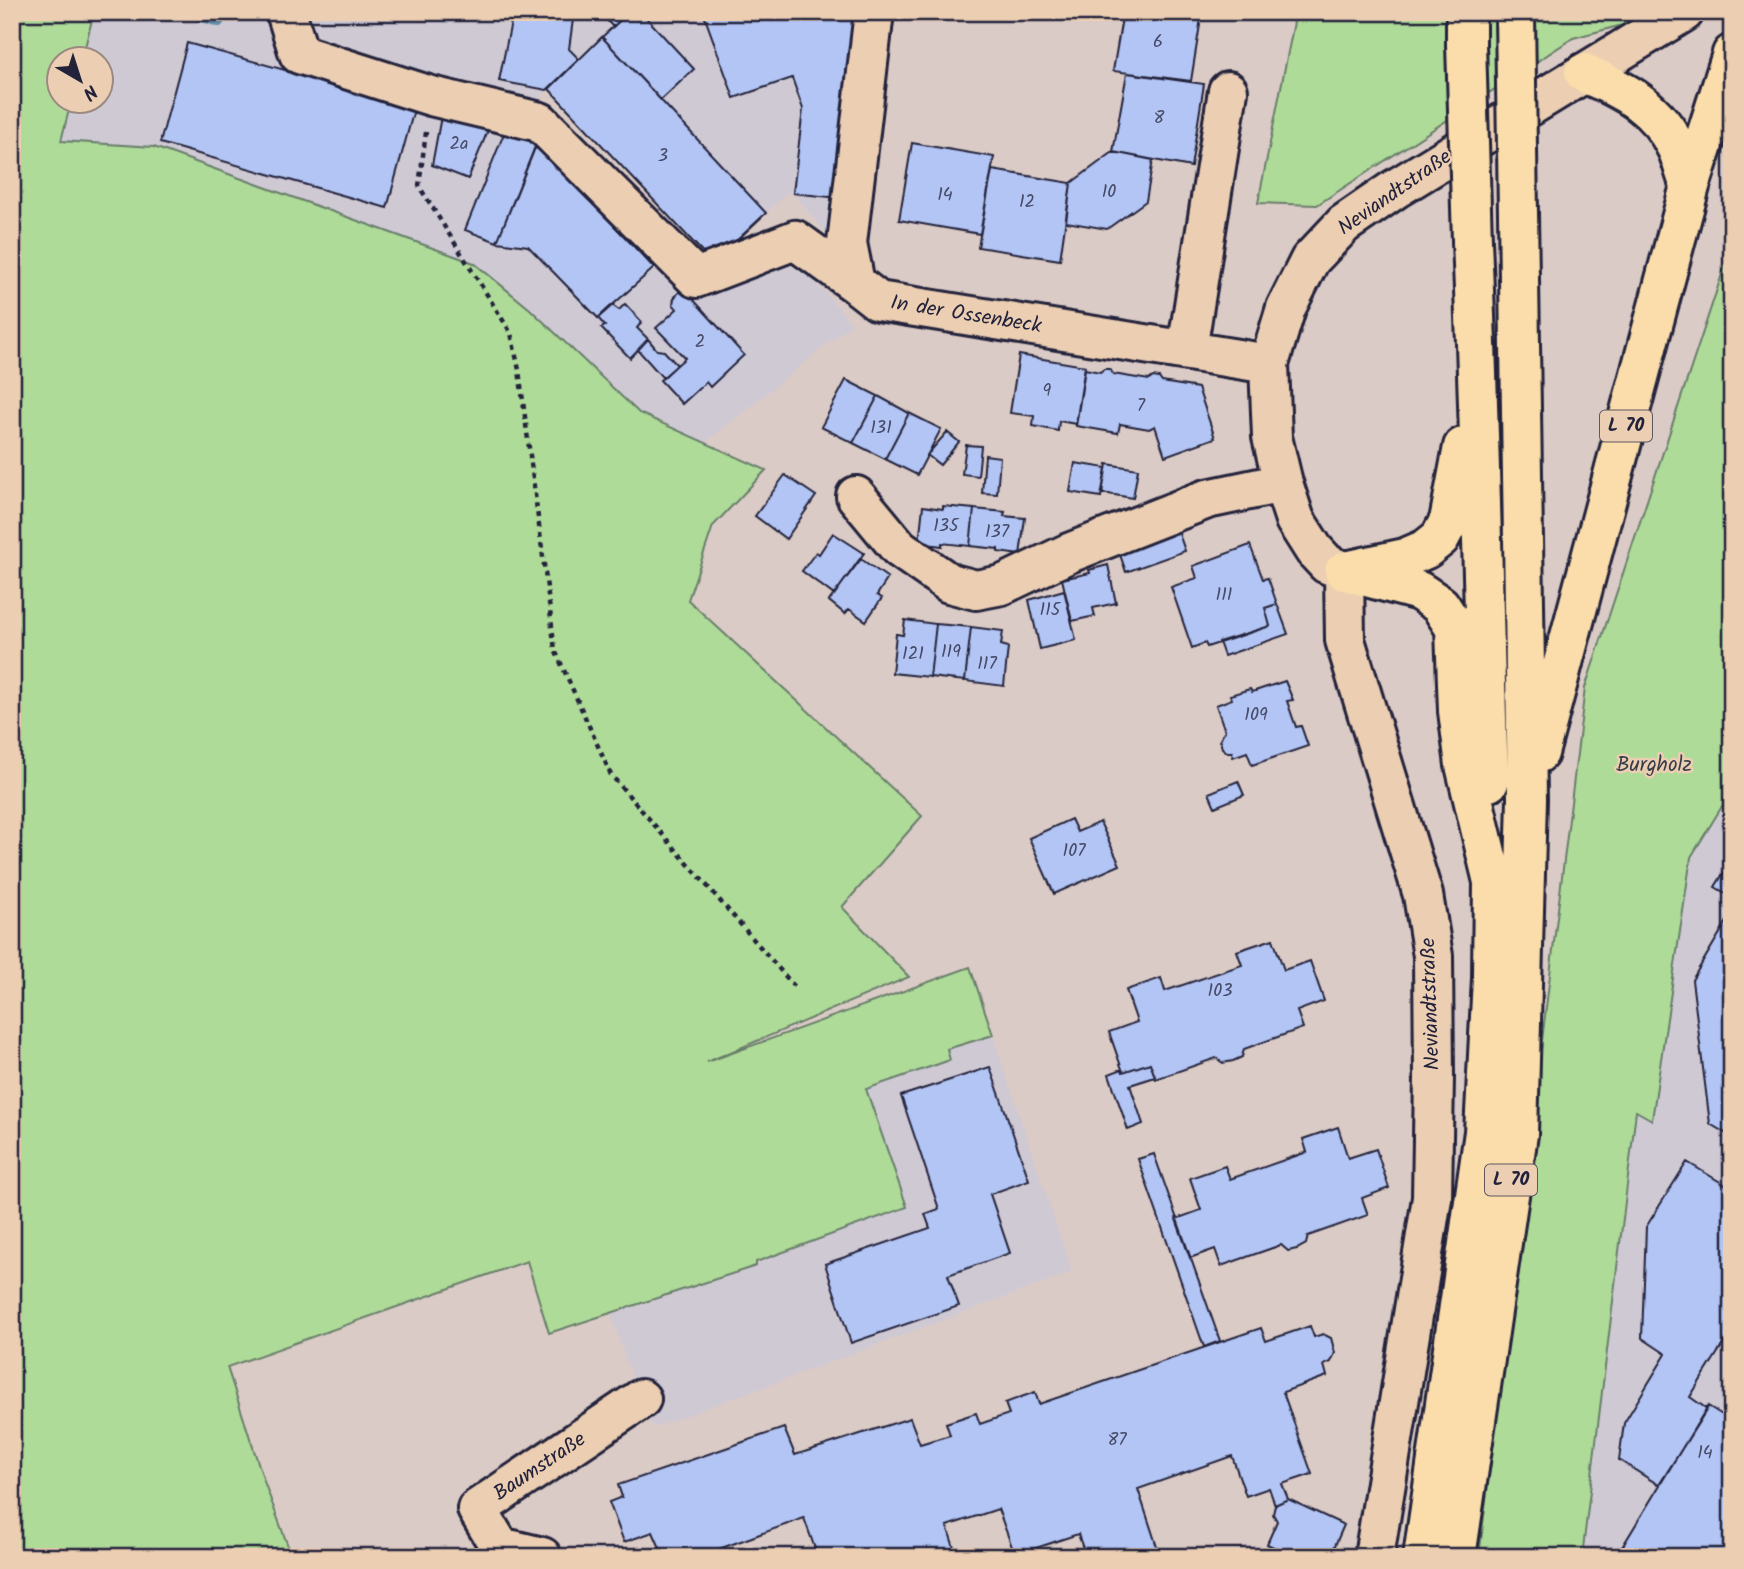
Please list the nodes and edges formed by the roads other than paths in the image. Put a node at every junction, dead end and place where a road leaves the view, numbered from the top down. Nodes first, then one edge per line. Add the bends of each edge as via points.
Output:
1 (286, 12) edge
2 (874, 12) edge
3 (1684, 12) edge
4 (1515, 14) edge
5 (1466, 28) edge
6 (1732, 54) edge
7 (1584, 73) junction
8 (1228, 91) dead end
9 (1690, 186) junction
10 (855, 283) junction
11 (1187, 350) junction
12 (1269, 364) junction
13 (1477, 366) junction
14 (1283, 483) junction
15 (856, 496) dead end
16 (1344, 571) junction
17 (1527, 799) junction
18 (1493, 882) junction
19 (641, 1399) dead end
20 (542, 1557) edge
21 (1374, 1557) edge
22 (1423, 1557) edge
23 (1456, 1557) edge

1 - 10 street, In der Ossenbeck via 299,54 431,96 540,122 696,278 795,240
2 - 10 street via 847,243
3 - 7 street, Neviandtstraße
4 - 17 highway, L 70, bridge
5 - 13 highway, L 70, bridge
6 - 9 highway, L 70
7 - 9 highway via 1617,87 1655,114 1676,148
7 - 12 street, Neviandtstraße via 1344,224 1310,260 1286,308
8 - 11 street
9 - 17 highway, L 70
10 - 11 street, In der Ossenbeck via 878,301
11 - 12 street, In der Ossenbeck
12 - 14 street, Neviandtstraße via 1272,437
13 - 16 highway via 1449,521 1440,538 1405,558
13 - 18 highway, L 70
14 - 15 street via 1207,499 1002,585 976,590 949,583 899,548
14 - 16 street, Neviandtstraße via 1295,520 1314,550 1327,564
16 - 18 highway via 1419,590 1440,605 1455,628 1465,765
16 - 21 street, Neviandtstraße via 1345,640 1423,895 1433,956 1432,1198
17 - 23 highway, L 70 via 1518,1134
18 - 22 highway, L 70 via 1484,1132
19 - 20 street, Baumstraße via 477,1509 500,1547

